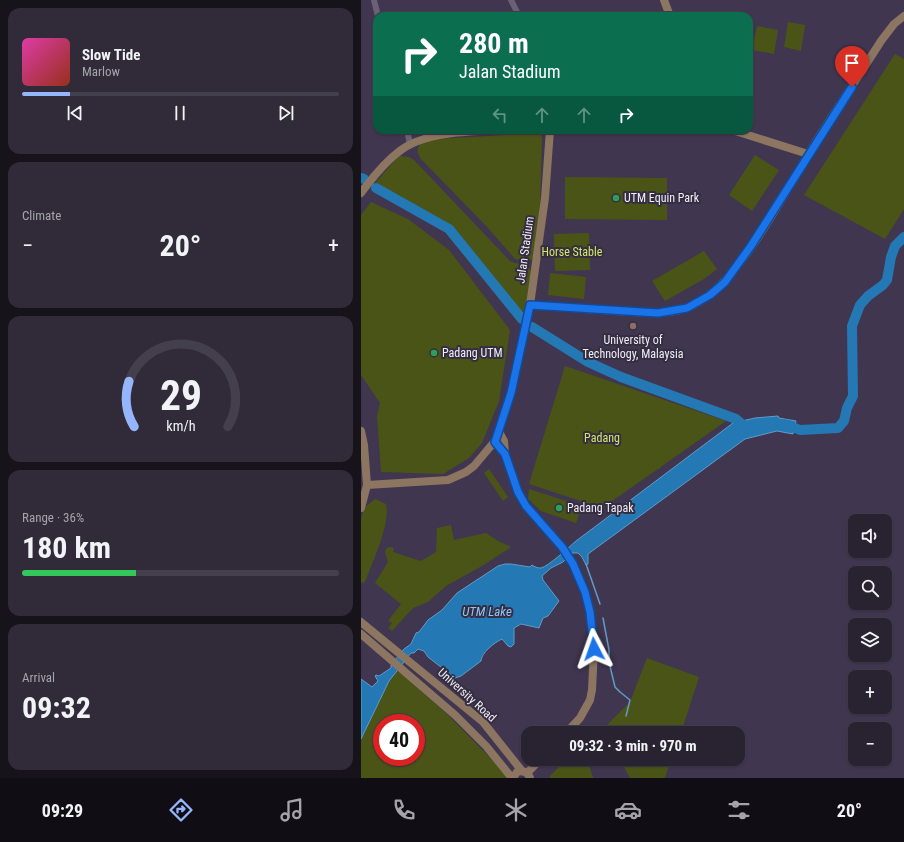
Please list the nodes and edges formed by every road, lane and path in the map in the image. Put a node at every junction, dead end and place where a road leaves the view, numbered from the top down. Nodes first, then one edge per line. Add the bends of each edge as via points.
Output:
1 (374, 0) edge
2 (511, 0) edge
3 (664, 0) edge
4 (377, 12) edge
5 (517, 12) edge
6 (668, 12) edge
7 (904, 16) edge
8 (408, 134) edge
9 (453, 134) edge
10 (550, 134) edge
11 (745, 134) edge
12 (410, 144) junction
13 (808, 154) junction
14 (361, 193) edge
15 (530, 305) junction
16 (361, 431) edge
17 (499, 432) junction
18 (495, 442) junction
19 (505, 454) junction
20 (367, 485) junction
21 (361, 508) edge
22 (361, 622) edge
23 (361, 634) edge
24 (573, 726) edge
25 (534, 766) edge
26 (527, 774) edge
27 (513, 778) edge

1 - 4 street
2 - 5 street
3 - 6 street
7 - 13 street via 881,41
8 - 12 street
9 - 12 street via 429,137
10 - 15 street, Jalan Stadium via 545,198
11 - 13 street
12 - 14 street via 387,162
13 - 15 street via 751,246 725,282 710,295 687,308 658,313
15 - 17 street, Jalan Stadium via 511,393
16 - 20 street
17 - 18 street, Jalan Stadium
17 - 19 street via 504,441
18 - 19 street
18 - 20 street, Jalan Stadium via 474,466 448,480
19 - 24 street via 518,492 526,506 562,547 573,564 585,592 593,637 593,690 580,718
20 - 21 street
22 - 26 street, University Road via 483,722
23 - 27 street, University Road via 466,726
25 - 26 street
26 - 27 street via 517,772

